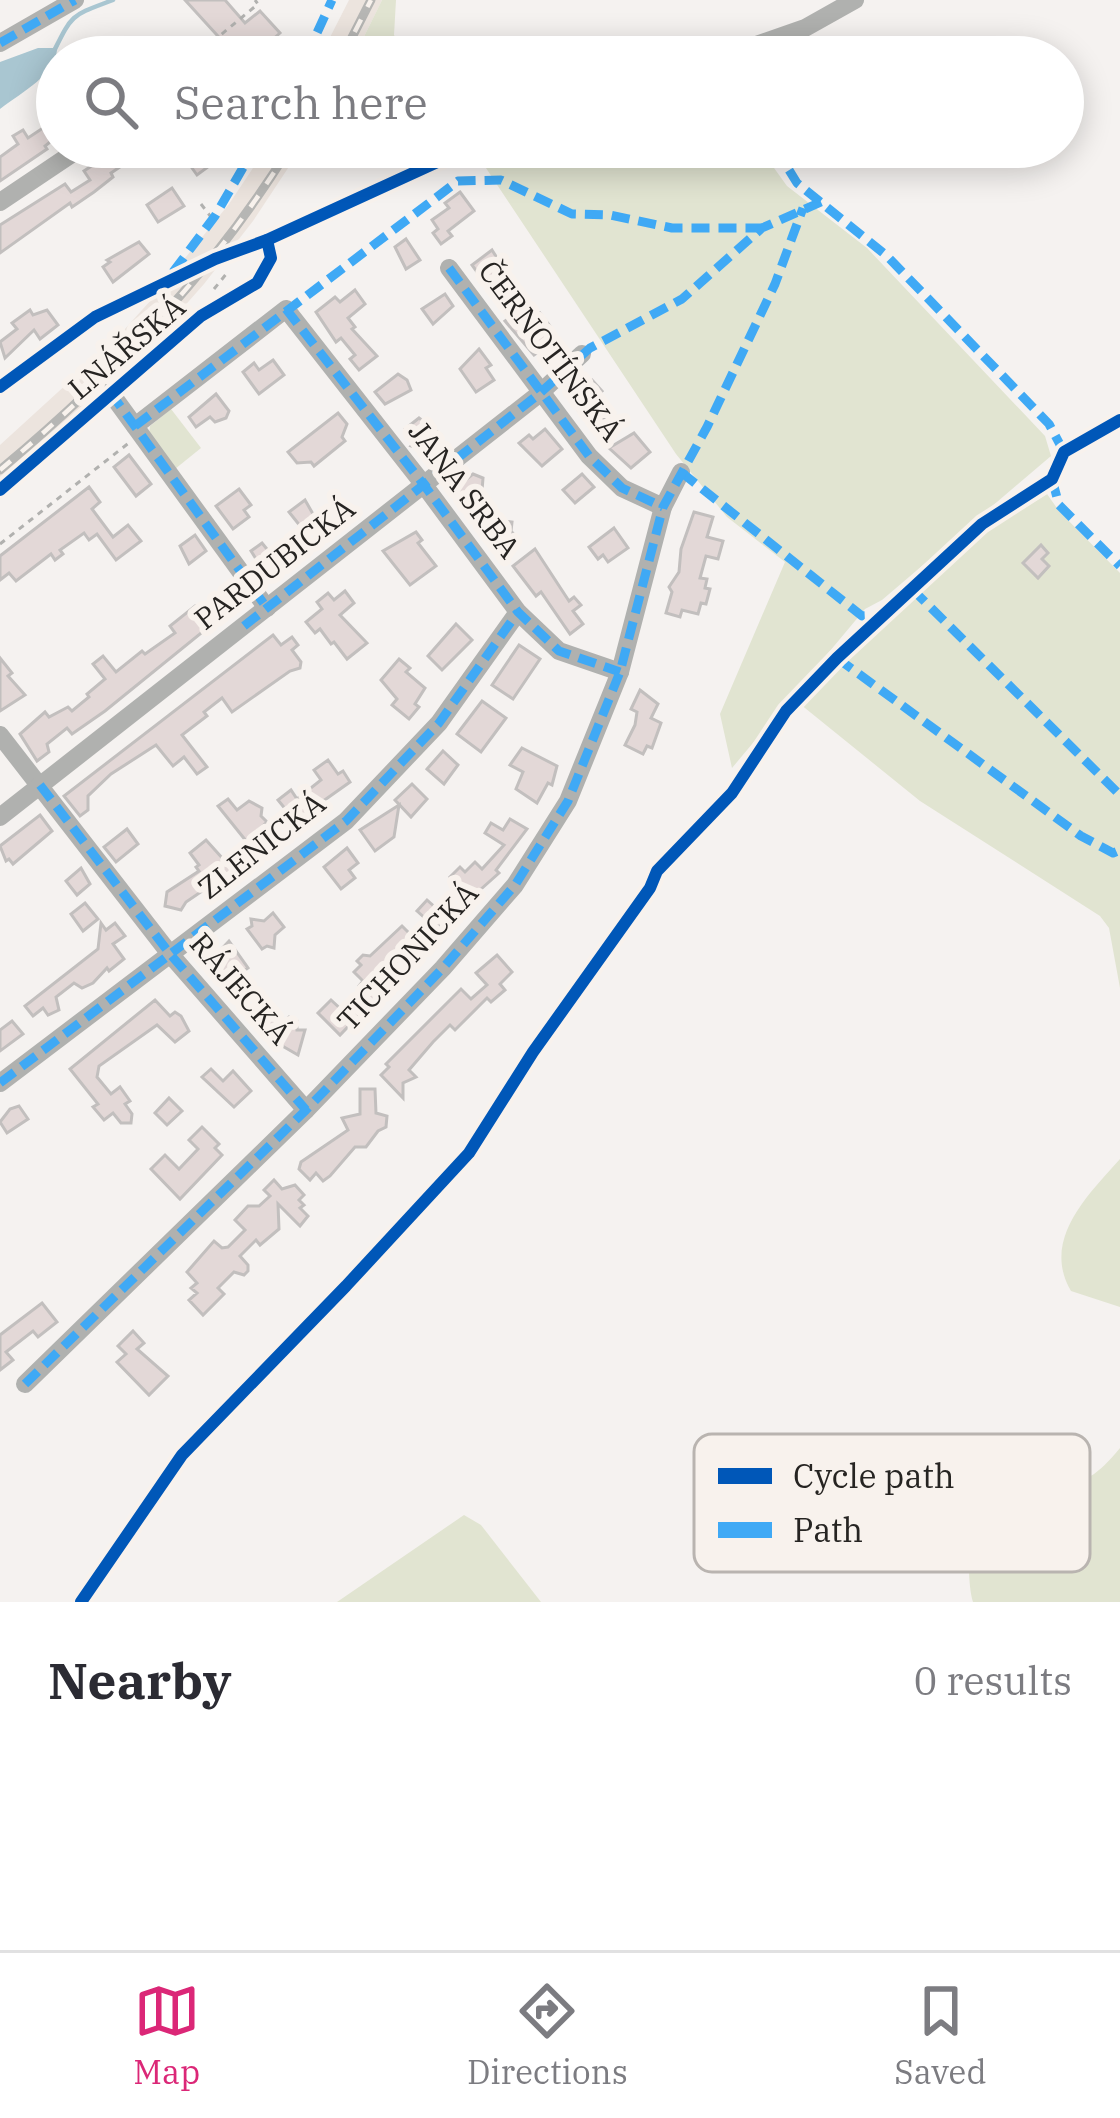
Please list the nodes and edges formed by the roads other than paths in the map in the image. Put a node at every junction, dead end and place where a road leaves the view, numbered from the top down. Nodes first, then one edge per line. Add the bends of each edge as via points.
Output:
1 (75, 0) edge
2 (855, 0) edge
3 (782, 36) edge
4 (0, 43) edge
5 (51, 168) edge
6 (424, 168) edge
7 (0, 202) edge
8 (267, 240) junction
9 (449, 268) dead end
10 (583, 354) dead end
11 (0, 387) edge
12 (110, 392) junction
13 (539, 394) junction
14 (138, 430) junction
15 (681, 472) dead end
16 (424, 485) junction
17 (0, 490) edge
18 (663, 507) junction
19 (267, 608) junction
20 (518, 612) junction
21 (620, 672) junction
22 (0, 735) edge
23 (40, 785) junction
24 (0, 817) edge
25 (170, 955) junction
26 (0, 1083) edge
27 (305, 1110) junction
28 (26, 1384) dead end

1 - 4 street
2 - 3 street
5 - 7 street
6 - 8 street
8 - 11 street via 95,317
8 - 12 street, LNÁŘSKÁ via 271,258 256,283 201,316
9 - 13 street, ČERNOTÍNSKÁ
10 - 13 street, PARDUBICKÁ
12 - 14 street
12 - 17 street, LNÁŘSKÁ
13 - 16 street, PARDUBICKÁ
13 - 18 street, ČERNOTÍNSKÁ via 622,488
14 - 16 street, JANA SRBA via 286,309
14 - 19 street
15 - 18 street, TICHONICKÁ
16 - 19 street, PARDUBICKÁ
16 - 20 street, JANA SRBA
18 - 21 street, TICHONICKÁ
19 - 23 street, PARDUBICKÁ
20 - 21 street, JANA SRBA via 559,651
20 - 25 street, ZLENICKÁ via 439,723 346,821
21 - 27 street, TICHONICKÁ via 568,801 515,885
22 - 23 street, RÁJECKÁ
23 - 24 street, PARDUBICKÁ
23 - 25 street, RÁJECKÁ
25 - 26 street, ZLENICKÁ
25 - 27 street, RÁJECKÁ
27 - 28 street, TICHONICKÁ

